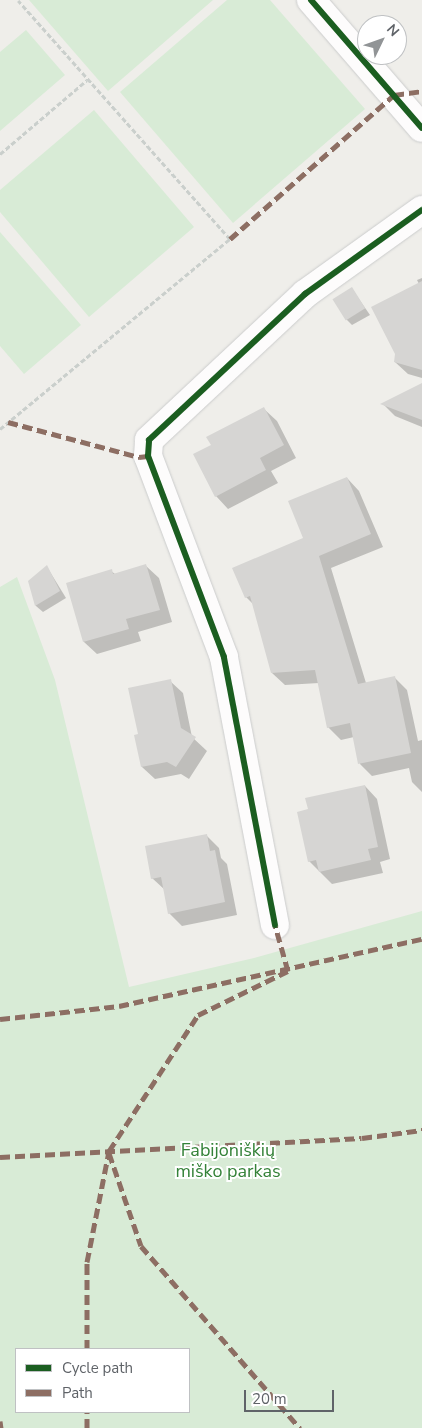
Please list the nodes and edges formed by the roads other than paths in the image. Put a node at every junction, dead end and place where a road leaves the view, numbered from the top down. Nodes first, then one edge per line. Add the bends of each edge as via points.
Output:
1 (311, 0) edge
2 (422, 128) edge
3 (422, 210) edge
4 (275, 925) dead end

1 - 2 street
3 - 4 street via 305,294 149,440 148,456 224,657

